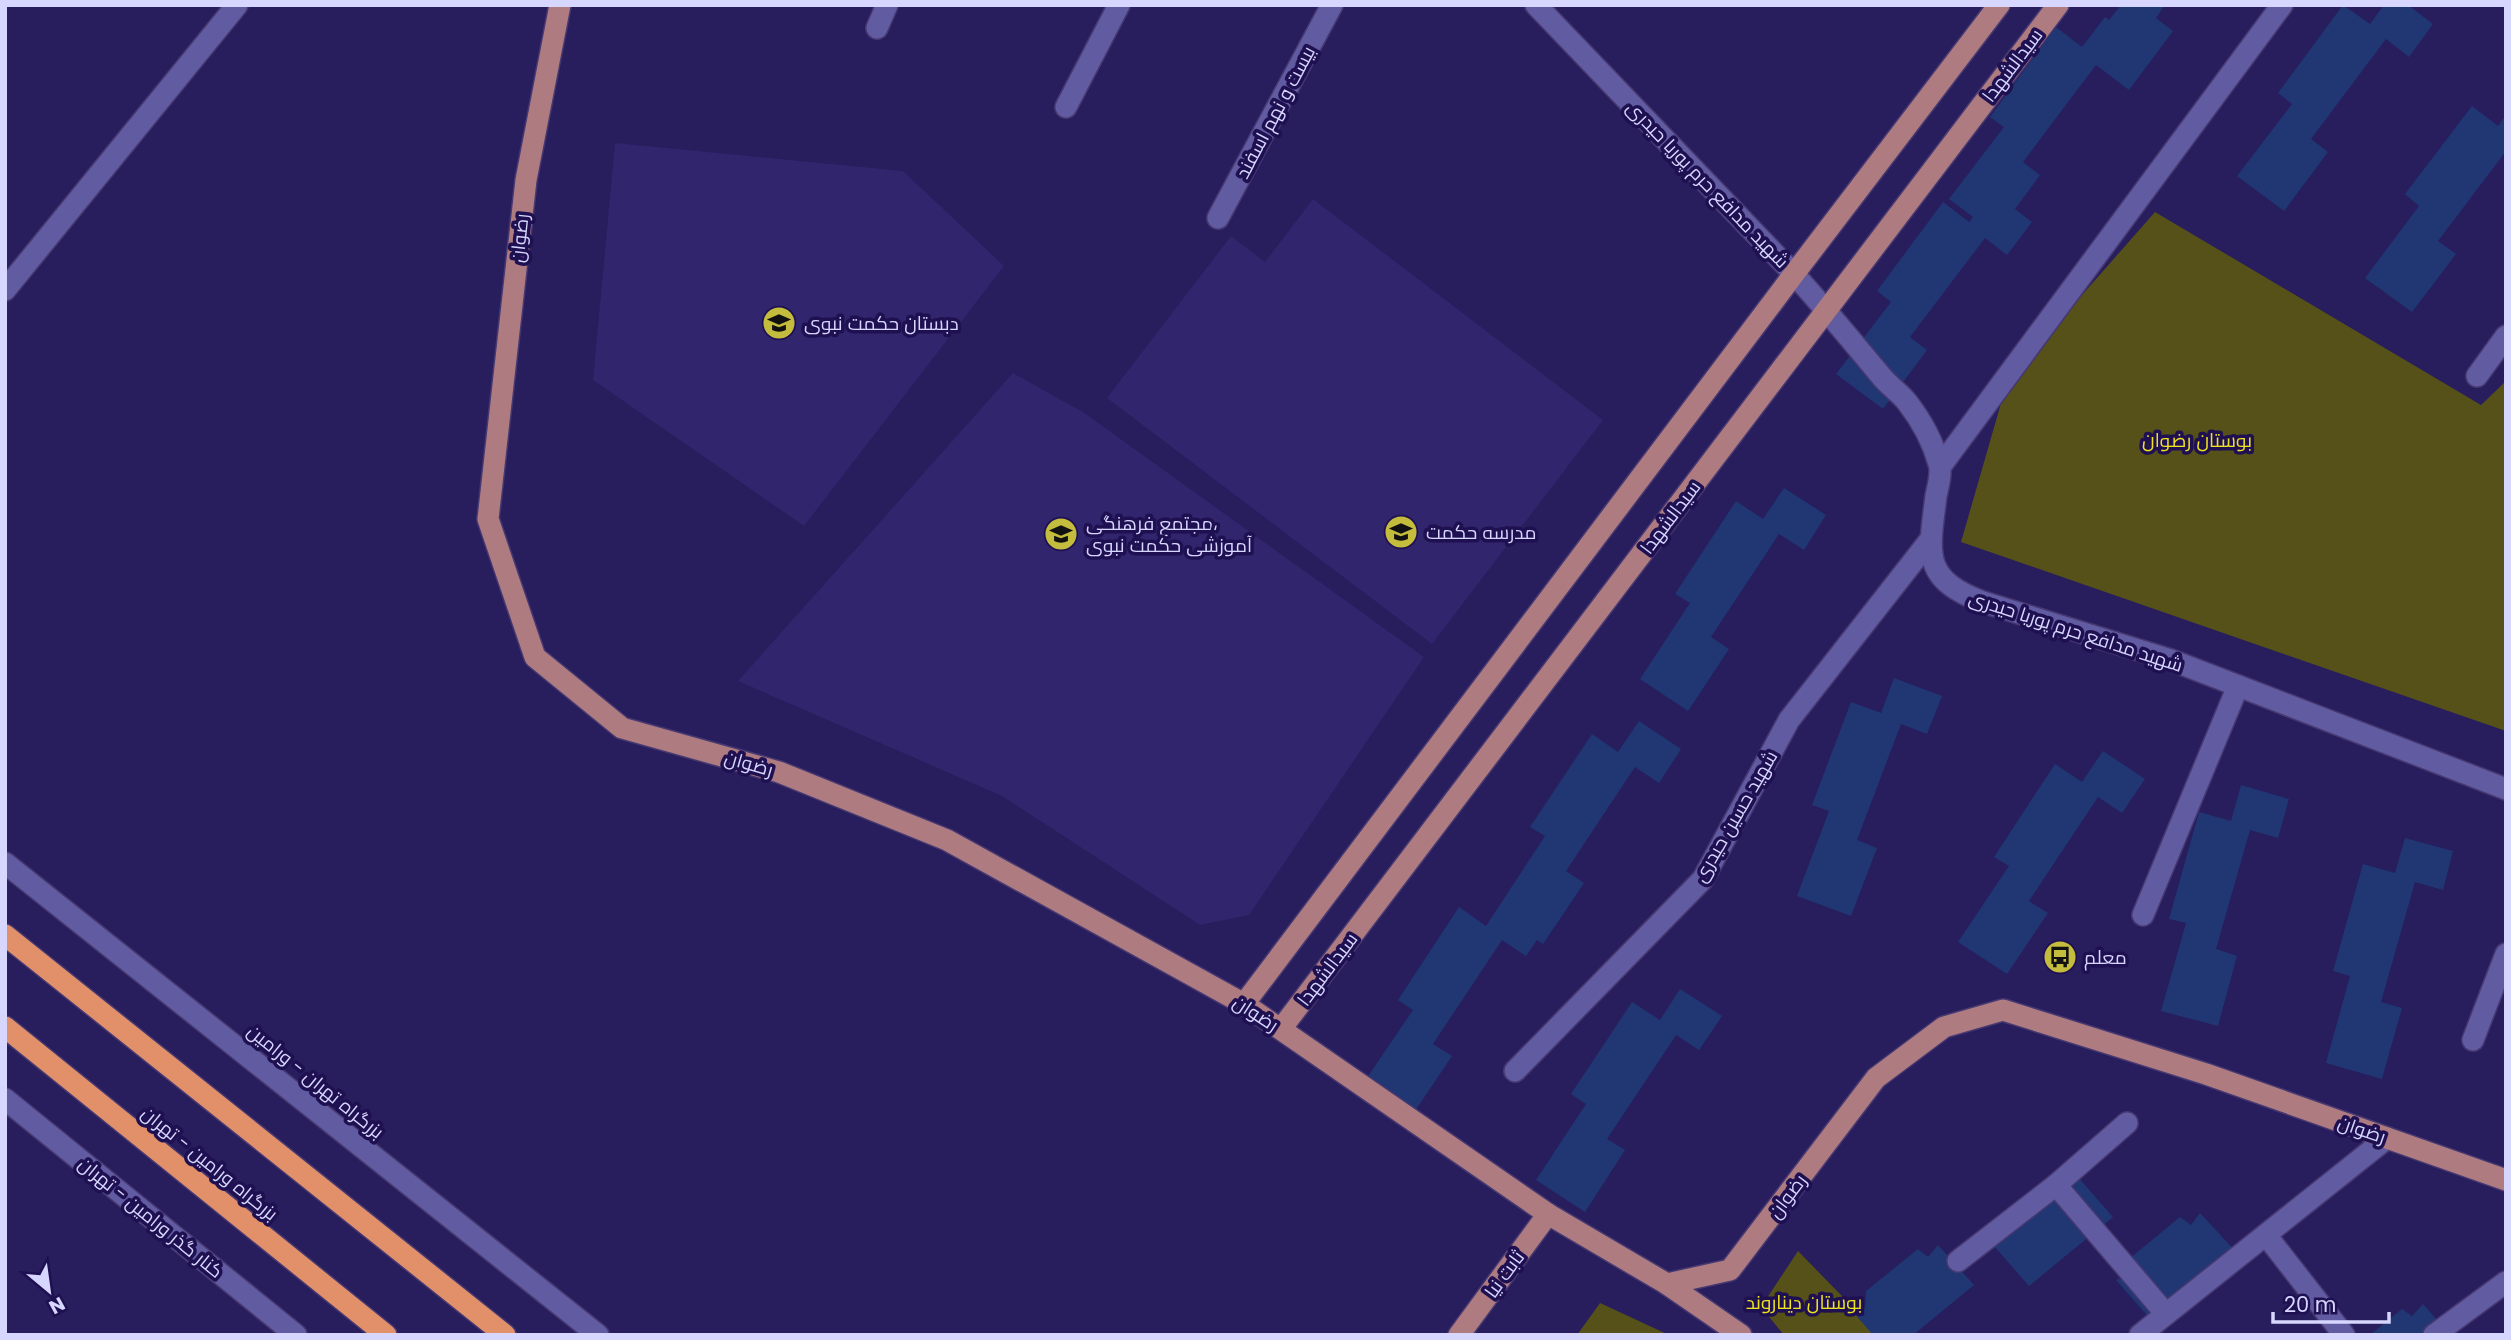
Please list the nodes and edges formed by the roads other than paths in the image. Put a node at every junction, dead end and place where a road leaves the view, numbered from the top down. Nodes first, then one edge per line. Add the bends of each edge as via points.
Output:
1 (237, 5) edge
2 (560, 5) edge
3 (887, 5) edge
4 (1119, 5) edge
5 (1332, 5) edge
6 (1536, 5) edge
7 (2000, 5) edge
8 (2058, 5) edge
9 (2282, 5) edge
10 (877, 28) dead end
11 (1066, 107) dead end
12 (1218, 218) dead end
13 (1794, 274) junction
14 (5, 290) edge
15 (1827, 310) junction
16 (2506, 336) edge
17 (2477, 376) dead end
18 (1940, 467) junction
19 (1930, 540) junction
20 (2238, 686) junction
21 (2506, 789) edge
22 (5, 863) edge
23 (2144, 915) dead end
24 (5, 935) edge
25 (2506, 954) edge
26 (1244, 1004) junction
27 (5, 1027) edge
28 (1281, 1029) junction
29 (2473, 1040) dead end
30 (1515, 1071) dead end
31 (5, 1099) edge
32 (2127, 1123) dead end
33 (2387, 1138) junction
34 (2506, 1180) edge
35 (2056, 1185) junction
36 (1548, 1214) junction
37 (2266, 1235) junction
38 (1958, 1261) dead end
39 (2506, 1282) edge
40 (1667, 1284) junction
41 (2166, 1314) junction
42 (2341, 1334) edge
43 (296, 1335) edge
44 (386, 1335) edge
45 (505, 1335) edge
46 (598, 1335) edge
47 (1459, 1335) edge
48 (1741, 1335) edge
49 (2140, 1335) edge
50 (2434, 1335) edge

1 - 14 street
2 - 26 main road, رضوان via 526,180 488,519 535,657 622,728 779,772 947,841
3 - 10 street
4 - 11 street
5 - 12 street, بیست و نهم اسفند
6 - 13 street, شهید مدافع حرم پوریا حیدری
7 - 13 main road
8 - 15 main road, سیدالشهدا
9 - 18 street
13 - 15 street, شهید مدافع حرم پوریا حیدری
13 - 26 main road
15 - 18 street, شهید مدافع حرم پوریا حیدری via 1906,401 1926,431
15 - 28 main road, سیدالشهدا
16 - 17 street
18 - 19 street, شهید مدافع حرم پوریا حیدری
19 - 20 street, شهید مدافع حرم پوریا حیدری via 1935,570 1961,594 2171,660
19 - 30 street, شهید حسین حیدری via 1789,720 1703,879
20 - 21 street, شهید مدافع حرم پوریا حیدری
20 - 23 street
22 - 46 street, بزرگراه تهران - ورامین
24 - 45 highway
25 - 29 street
26 - 28 main road, رضوان
27 - 44 highway, بزرگراه ورامین - تهران
28 - 36 main road, رضوان
31 - 43 street, کنار گذر ورامین - تهران
32 - 35 street
33 - 34 main road, رضوان
33 - 37 street
33 - 40 main road, رضوان via 2003,1010 1944,1027 1876,1078 1730,1270
35 - 38 street
35 - 41 street
36 - 40 main road, رضوان
36 - 47 main road, ثابت نیا
37 - 41 street
37 - 42 street
39 - 50 street
40 - 48 main road
41 - 49 street

